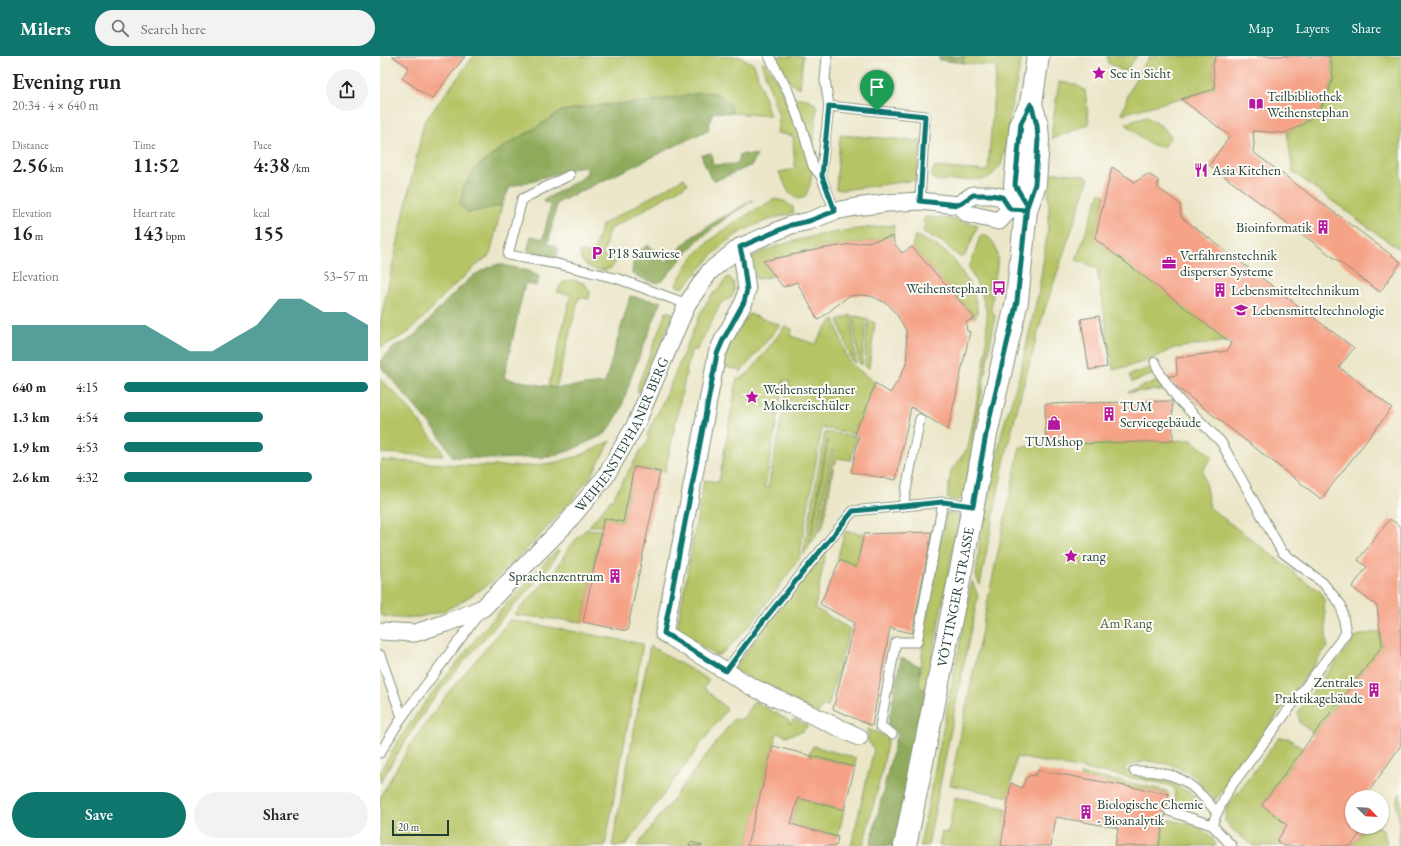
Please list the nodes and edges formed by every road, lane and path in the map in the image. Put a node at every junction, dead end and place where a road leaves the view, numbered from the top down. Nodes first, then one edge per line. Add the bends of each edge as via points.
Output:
1 (769, 56) edge
2 (827, 56) edge
3 (1038, 56) edge
4 (829, 106) junction
5 (570, 175) dead end
6 (822, 176) junction
7 (920, 201) junction
8 (958, 205) junction
9 (1021, 208) junction
10 (835, 211) junction
11 (740, 247) junction
12 (687, 304) junction
13 (1154, 362) dead end
14 (920, 419) dead end
15 (943, 502) junction
16 (903, 506) junction
17 (973, 506) junction
18 (483, 608) junction
19 (380, 631) edge
20 (380, 655) edge
21 (726, 671) junction
22 (402, 717) junction
23 (892, 734) dead end
24 (859, 737) dead end
25 (380, 753) edge
26 (1134, 770) dead end
27 (1169, 811) dead end
28 (1217, 813) junction
29 (1212, 825) junction
30 (906, 846) edge
31 (1232, 846) edge

1 - 6 lane via 788,91 804,131 813,166
2 - 4 lane via 825,80
3 - 9 main road via 1031,104 1021,123 1015,185
4 - 6 lane
4 - 7 lane via 925,116
5 - 12 lane via 522,200 508,255 619,279
6 - 10 lane
7 - 8 street, WEIHENSTEPHANER BERG
7 - 10 street, WEIHENSTEPHANER BERG
8 - 9 street via 973,195 991,195 1002,197
8 - 9 street, WEIHENSTEPHANER BERG via 968,214 999,221
9 - 17 main road, VÖTTINGER STRASSE via 1017,301 986,434
10 - 11 street, WEIHENSTEPHANER BERG via 791,225
11 - 12 street, WEIHENSTEPHANER BERG via 710,271
11 - 21 street via 747,290 744,302 717,354 664,633
12 - 18 street, WEIHENSTEPHANER BERG via 636,424 605,477 565,525
13 - 28 lane via 1178,399 1221,442 1282,552 1323,583 1341,605 1346,632 1229,789
14 - 16 lane
15 - 16 lane
15 - 17 lane
15 - 23 lane via 917,642 896,642 880,726
16 - 21 lane via 853,511
17 - 30 main road, VÖTTINGER STRASSE
18 - 19 street, WEIHENSTEPHANER BERG via 415,633
18 - 22 lane, WEIHENSTEPHANER BERG
20 - 22 lane
21 - 24 street via 752,687
22 - 25 lane, WEIHENSTEPHANER BERG
26 - 28 lane via 1170,774 1189,784
27 - 29 lane
28 - 29 lane
29 - 31 lane

